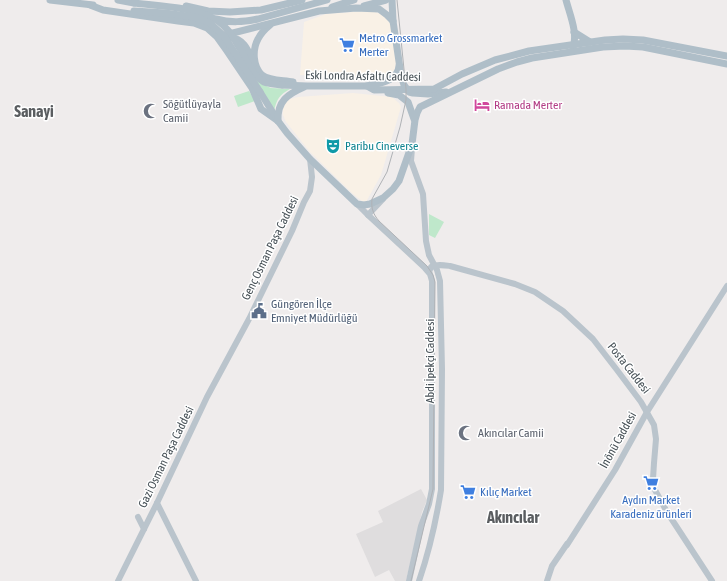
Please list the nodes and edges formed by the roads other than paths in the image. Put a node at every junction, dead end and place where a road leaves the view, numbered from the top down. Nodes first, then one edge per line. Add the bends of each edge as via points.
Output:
1 (50, 0) edge
2 (118, 0) edge
3 (302, 0) edge
4 (327, 0) edge
5 (354, 0) edge
6 (386, 0) edge
7 (392, 0) edge
8 (566, 0) edge
9 (90, 5) junction
10 (133, 5) edge
11 (356, 8) junction
12 (319, 11) junction
13 (230, 12) junction
14 (212, 18) junction
15 (393, 21) junction
16 (272, 23) junction
17 (207, 28) junction
18 (574, 32) junction
19 (217, 37) junction
20 (590, 42) junction
21 (574, 44) junction
22 (227, 51) junction
23 (571, 52) junction
24 (727, 56) edge
25 (399, 60) junction
26 (727, 64) edge
27 (256, 67) junction
28 (306, 86) junction
29 (461, 87) junction
30 (371, 88) junction
31 (406, 89) junction
32 (415, 120) junction
33 (278, 121) junction
34 (412, 144) junction
35 (310, 159) junction
36 (384, 198) junction
37 (357, 204) junction
38 (368, 216) junction
39 (435, 265) junction
40 (429, 272) junction
41 (727, 286) edge
42 (236, 344) joint
43 (647, 412) junction
44 (157, 502) junction
45 (138, 517) dead end
46 (144, 529) junction
47 (118, 581) edge
48 (196, 581) edge
49 (409, 581) edge
50 (419, 581) edge
51 (547, 581) edge
52 (712, 581) edge

1 - 9 main road, Eski Londra Asfaltı Caddesi
2 - 10 main road, Eski Londra Asfaltı Caddesi
3 - 13 main road via 261,10
4 - 14 main road, bridge via 247,21 228,22
5 - 12 main road
6 - 11 main road
7 - 15 main road
8 - 18 main road
9 - 10 main road, Eski Londra Asfaltı Caddesi
9 - 17 main road via 103,10 194,23
10 - 13 main road via 182,6
10 - 14 main road, Eski Londra Asfaltı Caddesi, bridge via 191,10
10 - 33 main road, Eski Londra Asfaltı Caddesi, bridge via 194,17 218,29
11 - 12 main road
11 - 15 main road via 379,10
12 - 16 main road
13 - 17 main road via 209,17 206,21
14 - 28 main road, Eski Londra Asfaltı Caddesi, bridge via 221,23 231,35 255,75 263,82
15 - 25 main road
16 - 19 main road
16 - 27 main road via 257,40 254,50
17 - 19 main road
18 - 20 main road
18 - 21 main road
19 - 22 main road
20 - 21 main road, Eski Londra Asfaltı Caddesi
20 - 24 main road, Eski Londra Asfaltı Caddesi via 623,38 643,40
21 - 23 main road
21 - 31 main road, Eski Londra Asfaltı Caddesi via 529,51 495,60 434,89
22 - 27 main road via 226,41 229,38 237,38 244,45
22 - 33 main road via 252,88 262,109
23 - 26 main road via 603,47 643,47
23 - 29 main road via 517,62
25 - 30 main road via 398,70 393,78
25 - 31 main road
27 - 28 main road via 263,75 272,79 299,82
28 - 30 main road, Eski Londra Asfaltı Caddesi
28 - 33 main road via 285,98 280,105
29 - 31 main road via 428,94 413,93
29 - 32 main road via 420,107
30 - 31 main road, Eski Londra Asfaltı Caddesi
30 - 32 main road via 399,95 408,102
32 - 34 main road
33 - 35 main road
34 - 36 main road via 399,180
34 - 39 main road, Abdi İpekçi Caddesi via 411,161 423,194 426,241 429,255
35 - 37 main road
35 - 42 main road, Genç Osman Paşa Caddesi via 310,191
36 - 37 main road via 370,204
36 - 38 main road
37 - 38 main road
38 - 40 main road
39 - 40 main road
39 - 43 main road, Posta Caddesi via 467,270 515,284 535,292 563,311 593,339
39 - 50 main road, Abdi İpekçi Caddesi via 441,292 441,490
40 - 49 main road, Abdi İpekçi Caddesi via 433,308 432,489
41 - 43 main road, İnönü Caddesi
42 - 44 main road, Gazi Osman Paşa Caddesi via 207,397
43 - 51 main road, İnönü Caddesi via 615,470 552,566
43 - 52 main road, Posta Caddesi via 654,424 656,439 653,479 655,490
44 - 46 main road, Gazi Osman Paşa Caddesi
44 - 48 main road
45 - 46 main road
46 - 47 main road, Gazi Osman Paşa Caddesi

